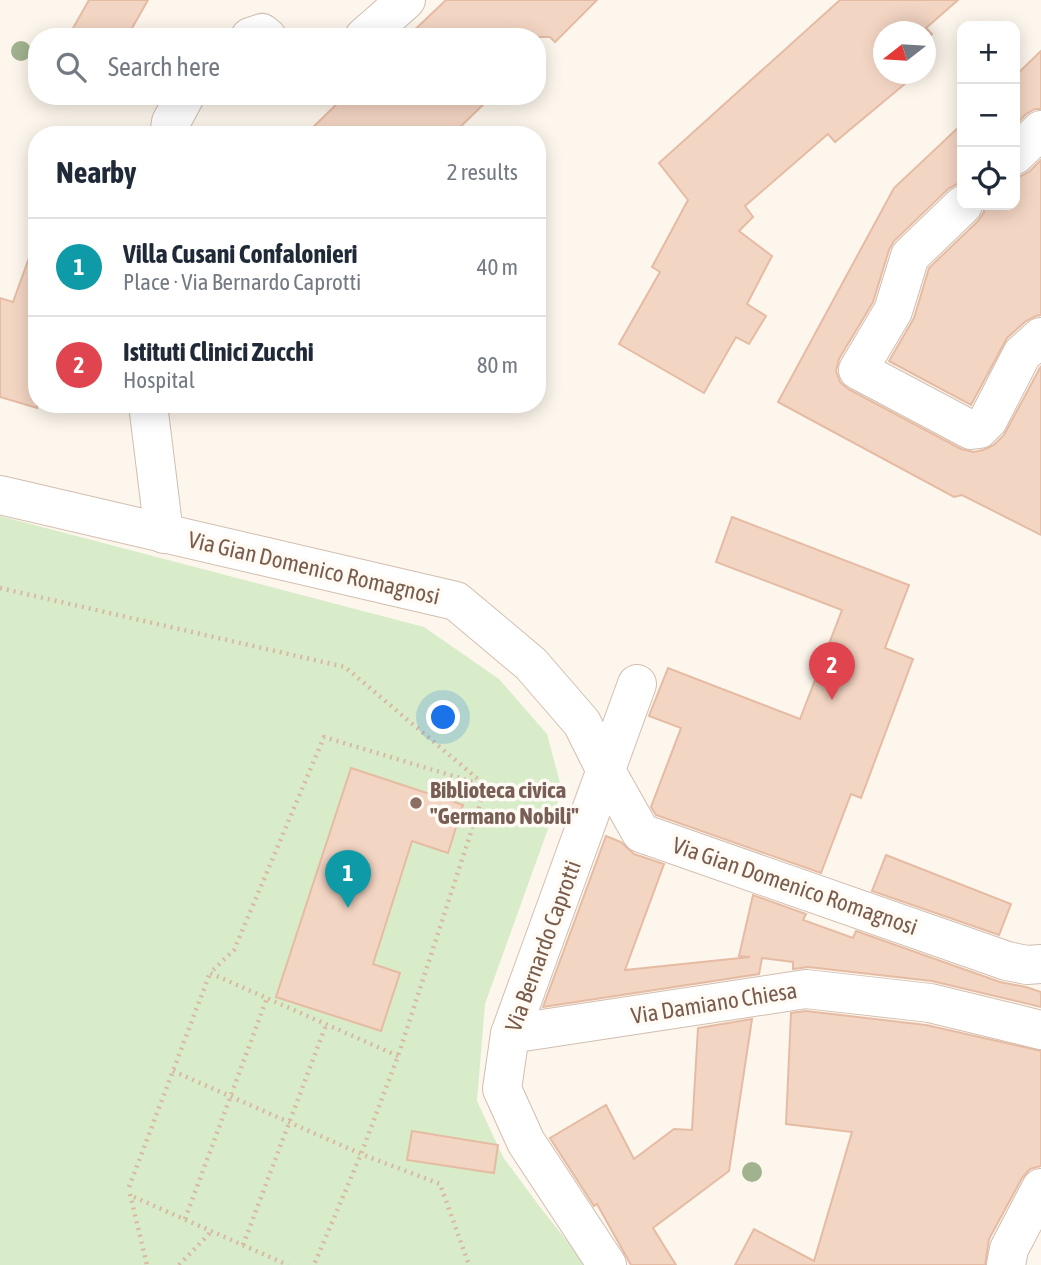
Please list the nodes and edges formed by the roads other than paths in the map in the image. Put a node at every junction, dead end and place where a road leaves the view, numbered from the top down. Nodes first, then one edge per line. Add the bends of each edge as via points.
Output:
1 (406, 0) edge
2 (373, 28) edge
3 (180, 105) edge
4 (171, 126) edge
5 (1041, 130) edge
6 (1020, 150) edge
7 (958, 210) edge
8 (1041, 337) edge
9 (149, 413) edge
10 (0, 495) edge
11 (164, 534) junction
12 (637, 684) dead end
13 (606, 771) junction
14 (1041, 964) edge
15 (1041, 1030) edge
16 (510, 1034) junction
17 (1041, 1188) edge
18 (607, 1265) edge
19 (1006, 1265) edge

1 - 2 street
3 - 4 street
5 - 6 street
7 - 8 street via 910,256 893,311 858,370 971,430 979,429 1022,354
9 - 11 street
10 - 11 street, Via Gian Domenico Romagnosi
11 - 13 street, Via Gian Domenico Romagnosi via 456,601 531,664 582,723
12 - 13 street, Via Bernardo Caprotti
13 - 14 street, Via Gian Domenico Romagnosi via 641,833 1007,961
13 - 16 street, Via Bernardo Caprotti
15 - 16 street, Via Damiano Chiesa via 930,1003 806,989
16 - 18 street, Via Bernardo Caprotti via 502,1089 526,1142
17 - 19 street via 1009,1249

